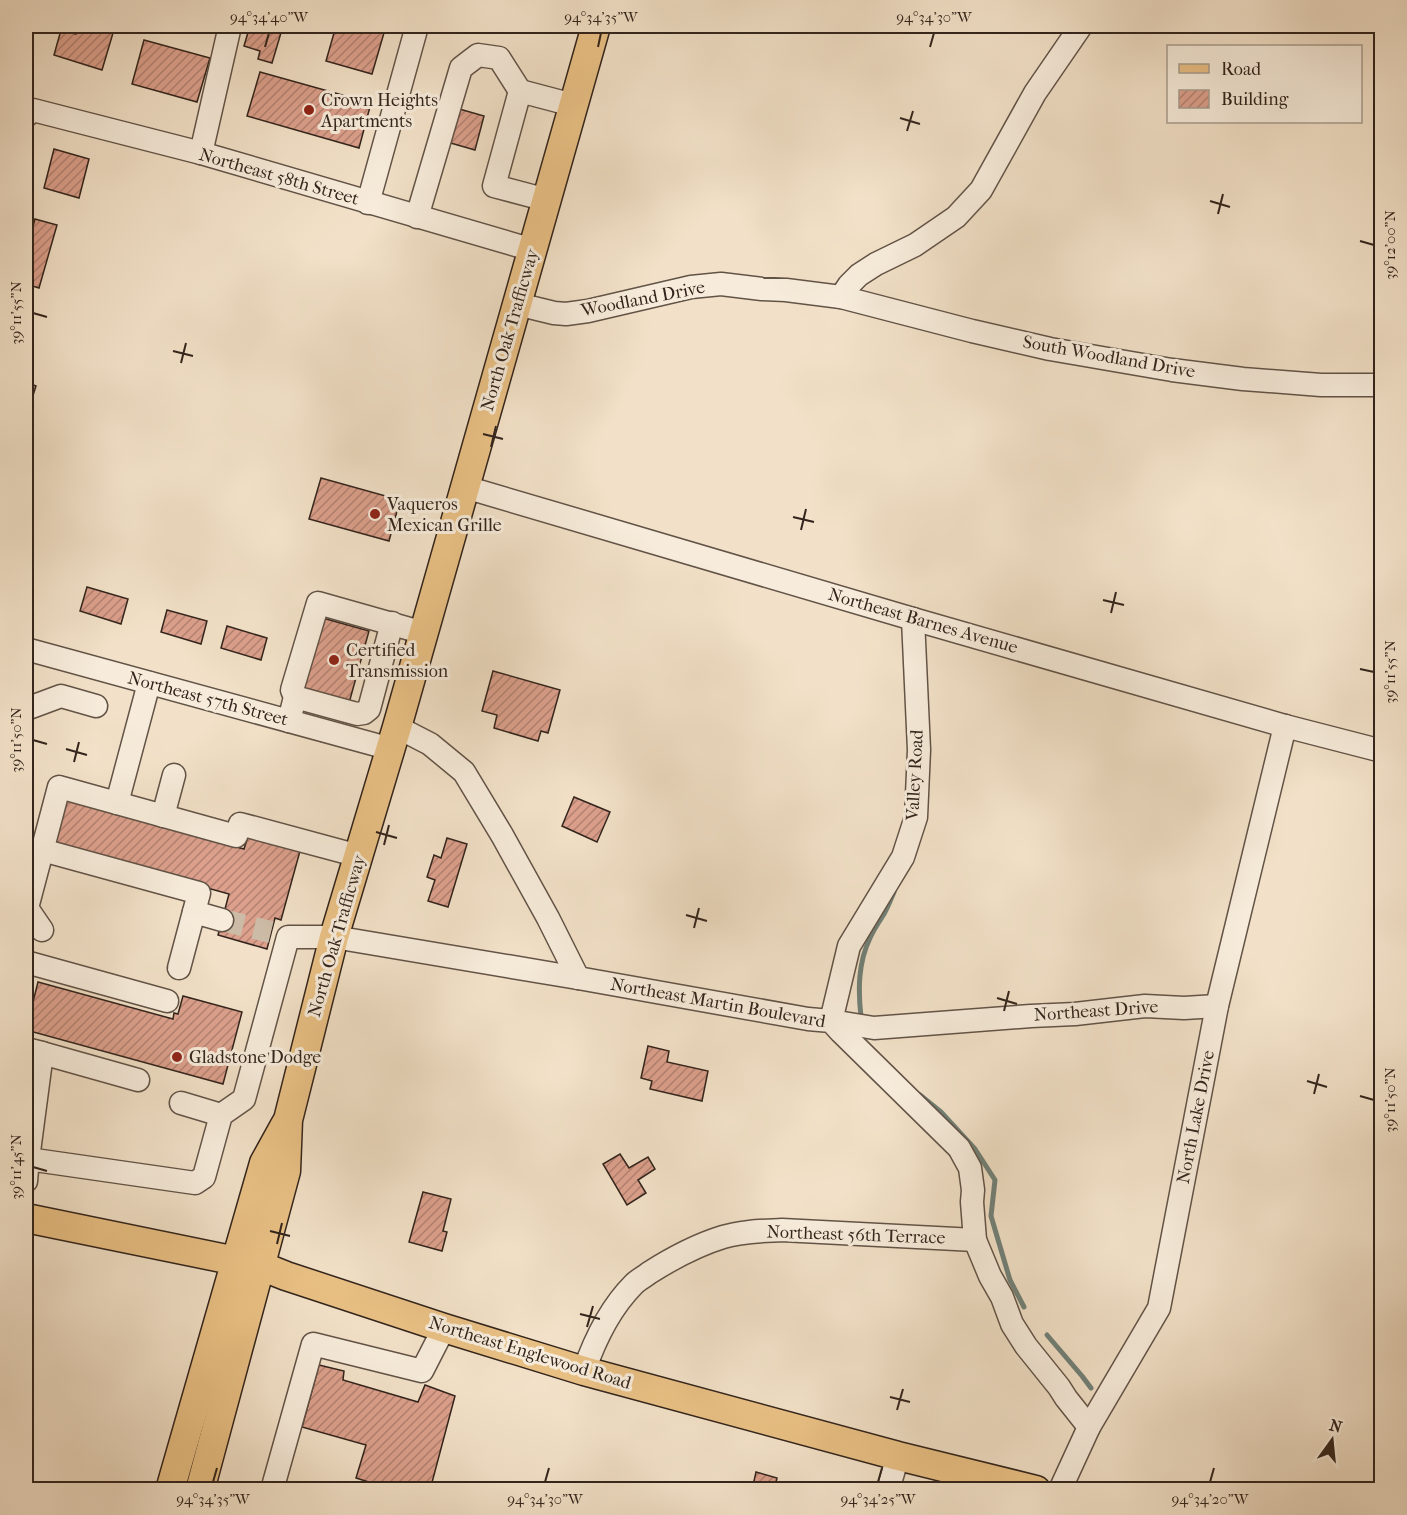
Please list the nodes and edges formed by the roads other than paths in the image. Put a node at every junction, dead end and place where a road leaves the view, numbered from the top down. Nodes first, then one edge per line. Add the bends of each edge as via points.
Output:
1 (230, 26) edge
2 (417, 26) edge
3 (596, 26) edge
4 (1080, 26) edge
5 (520, 91) junction
6 (573, 105) junction
7 (26, 116) edge
8 (201, 153) junction
9 (547, 200) junction
10 (368, 203) junction
11 (417, 217) junction
12 (533, 250) junction
13 (841, 297) junction
14 (517, 304) junction
15 (1382, 385) edge
16 (465, 487) junction
17 (914, 619) junction
18 (392, 623) junction
19 (424, 633) junction
20 (26, 648) edge
21 (148, 683) junction
22 (295, 697) junction
23 (96, 706) dead end
24 (26, 709) edge
25 (289, 721) junction
26 (1285, 726) junction
27 (394, 738) junction
28 (1382, 752) edge
29 (174, 775) dead end
30 (117, 803) junction
31 (163, 816) junction
32 (359, 856) junction
33 (36, 859) edge
34 (194, 912) junction
35 (222, 920) tunnel mouth
36 (42, 930) dead end
37 (334, 937) junction
38 (26, 962) edge
39 (179, 968) dead end
40 (578, 978) junction
41 (167, 1001) dead end
42 (1217, 1006) junction
43 (831, 1021) junction
44 (34, 1051) edge
45 (138, 1080) dead end
46 (181, 1103) dead end
47 (220, 1115) junction
48 (27, 1170) edge
49 (26, 1218) edge
50 (975, 1240) junction
51 (248, 1263) junction
52 (444, 1328) junction
53 (584, 1371) junction
54 (1089, 1427) junction
55 (898, 1456) junction
56 (170, 1490) edge
57 (200, 1490) edge
58 (272, 1490) edge
59 (888, 1490) edge
60 (1036, 1490) edge
61 (1060, 1490) edge

1 - 8 street
2 - 10 street
3 - 6 main road, North Oak Trafficway
4 - 13 street via 1035,93 981,190 956,217 859,275
5 - 6 street
5 - 9 street via 494,186
5 - 11 street via 500,58 478,55 461,68
6 - 9 main road, North Oak Trafficway
7 - 8 street, Northeast 58th Street via 33,110
8 - 10 street, Northeast 58th Street
9 - 12 main road, North Oak Trafficway
10 - 11 street, Northeast 58th Street
11 - 12 street, Northeast 58th Street
12 - 14 main road, North Oak Trafficway
13 - 14 street, Woodland Drive via 721,284 566,314
13 - 15 street, South Woodland Drive via 1050,349 1172,370 1310,384
14 - 16 main road, North Oak Trafficway
16 - 17 street, Northeast Barnes Avenue
16 - 19 main road, North Oak Trafficway
17 - 26 street, Northeast Barnes Avenue
17 - 43 street, Valley Road via 919,750 916,817 903,857 849,946
18 - 19 street
18 - 22 street via 369,709 364,713
18 - 22 street via 318,603 292,690
19 - 27 main road, North Oak Trafficway
20 - 21 street, Northeast 57th Street
21 - 25 street, Northeast 57th Street
21 - 30 street
22 - 25 street
23 - 24 street via 61,696
25 - 27 street, Northeast 57th Street
26 - 28 street, Northeast Barnes Avenue
26 - 42 street, North Lake Drive
27 - 32 main road, North Oak Trafficway
27 - 40 street via 430,744 464,772 514,855
29 - 31 street
30 - 31 street
30 - 33 street via 59,787
31 - 32 street via 236,836 240,824
32 - 37 main road, North Oak Trafficway
33 - 34 street via 199,893
33 - 36 street via 27,908
34 - 35 street
34 - 39 street
37 - 40 street, Northeast Martin Boulevard
37 - 47 street, Northeast Martin Boulevard via 280,935 244,1099
37 - 51 main road, North Oak Trafficway via 288,1120 264,1163
38 - 41 street
40 - 43 street, Northeast Martin Boulevard
42 - 43 street, Northeast Drive via 1145,1006 874,1028
42 - 54 street, North Lake Drive via 1159,1308
43 - 50 street, Northeast Martin Boulevard via 959,1149 970,1168
44 - 45 street
44 - 48 street
46 - 47 street
47 - 48 street via 204,1177 195,1184
49 - 51 main road, Northeast Englewood Road
50 - 53 street, Northeast 56th Terrace via 782,1230 724,1237 670,1261 634,1283 608,1317
50 - 54 street, Northeast Martin Boulevard via 1012,1324
51 - 52 main road, Northeast Englewood Road
51 - 56 main road, North Oak Trafficway
51 - 57 main road, North Oak Trafficway
52 - 53 main road, Northeast Englewood Road
52 - 58 street via 422,1371 313,1344
53 - 55 main road, Northeast Englewood Road
54 - 61 street, North Lake Drive
55 - 59 street
55 - 60 main road, Northeast Englewood Road

